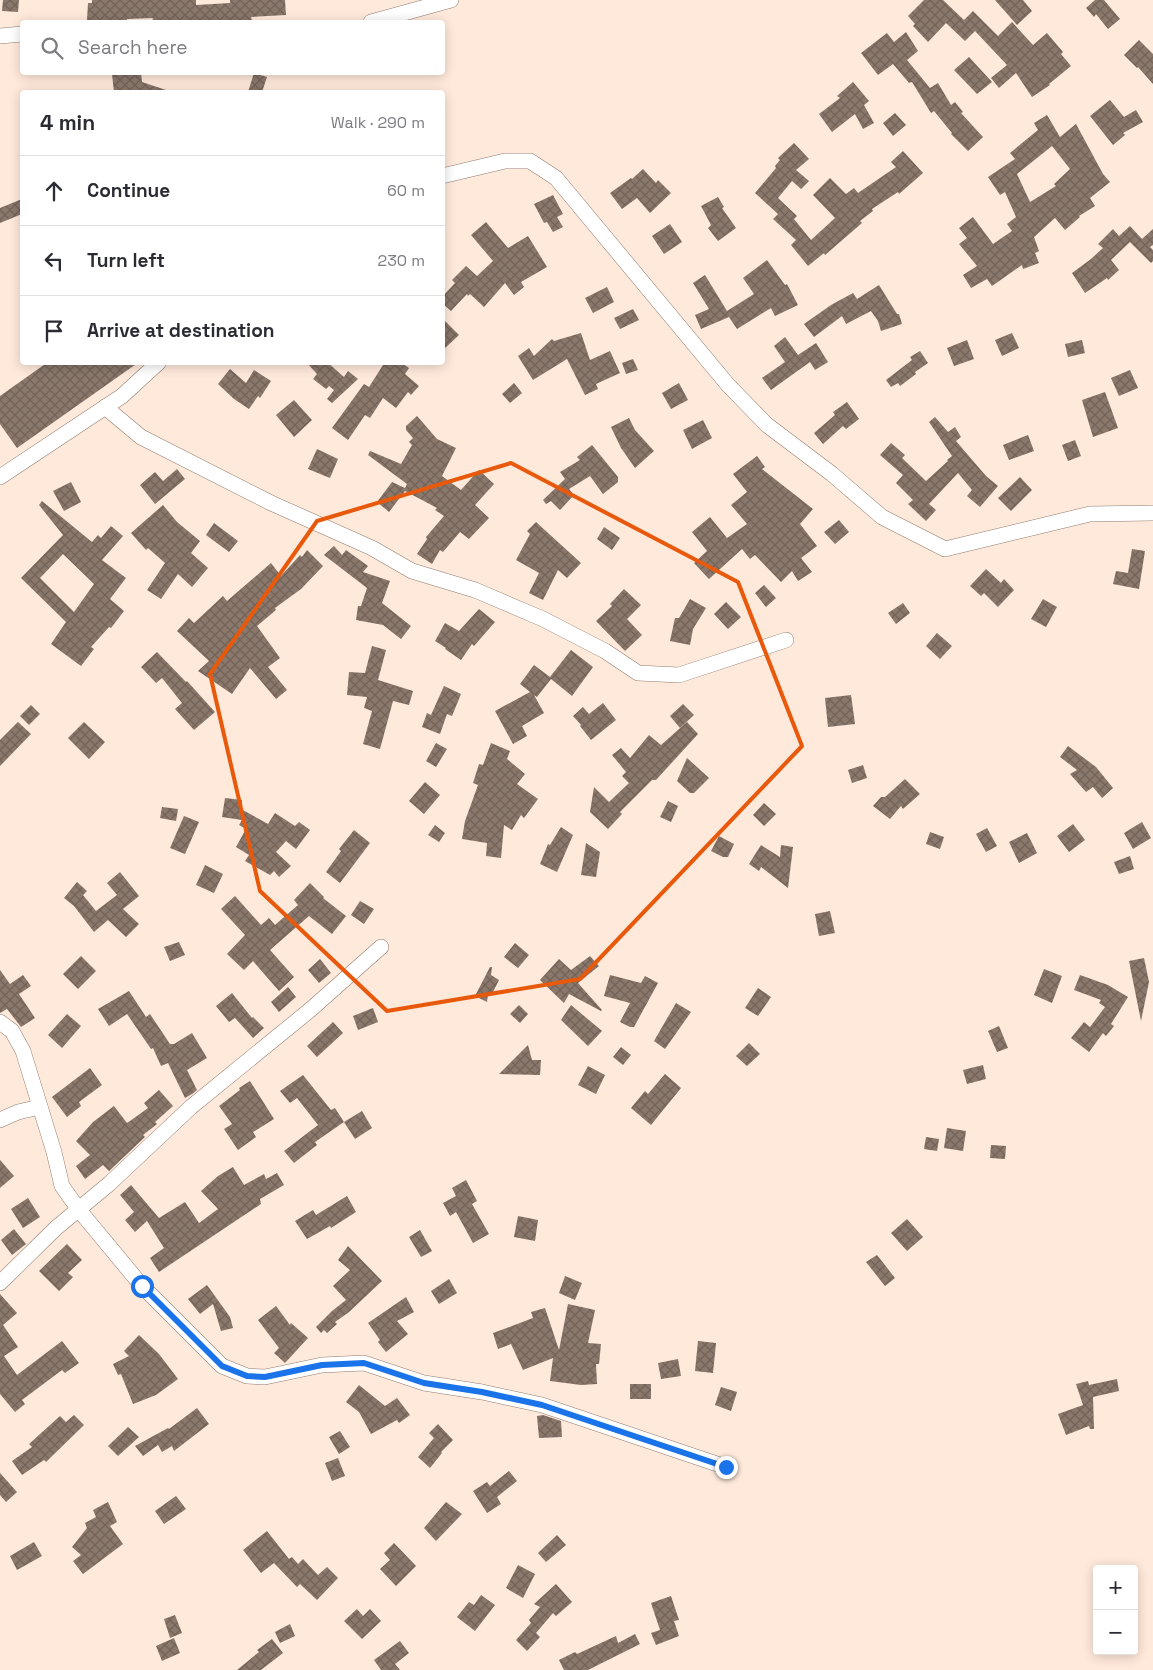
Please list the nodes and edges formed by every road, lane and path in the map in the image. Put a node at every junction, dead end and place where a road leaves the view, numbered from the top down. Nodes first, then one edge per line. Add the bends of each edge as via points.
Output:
1 (451, 0) edge
2 (378, 20) edge
3 (20, 34) edge
4 (0, 36) edge
5 (445, 175) edge
6 (157, 365) edge
7 (105, 407) junction
8 (0, 477) edge
9 (1153, 513) edge
10 (786, 640) dead end
11 (381, 947) dead end
12 (0, 1022) edge
13 (40, 1107) junction
14 (0, 1120) edge
15 (78, 1210) junction
16 (0, 1283) edge
17 (726, 1467) dead end

1 - 2 street
3 - 4 street
5 - 9 street via 505,161 530,161 556,178 728,385 767,425 832,474 882,518 945,549 1090,514
6 - 7 street
7 - 8 street
7 - 10 street via 141,437 270,503 372,548 412,571 475,590 542,619 605,651 638,673 679,676
11 - 15 street via 191,1107
12 - 13 street via 12,1032 23,1051
13 - 14 street
13 - 15 street via 62,1186
15 - 16 street
15 - 17 street via 142,1286 222,1366 247,1376 265,1377 322,1365 364,1363 424,1383 542,1405

